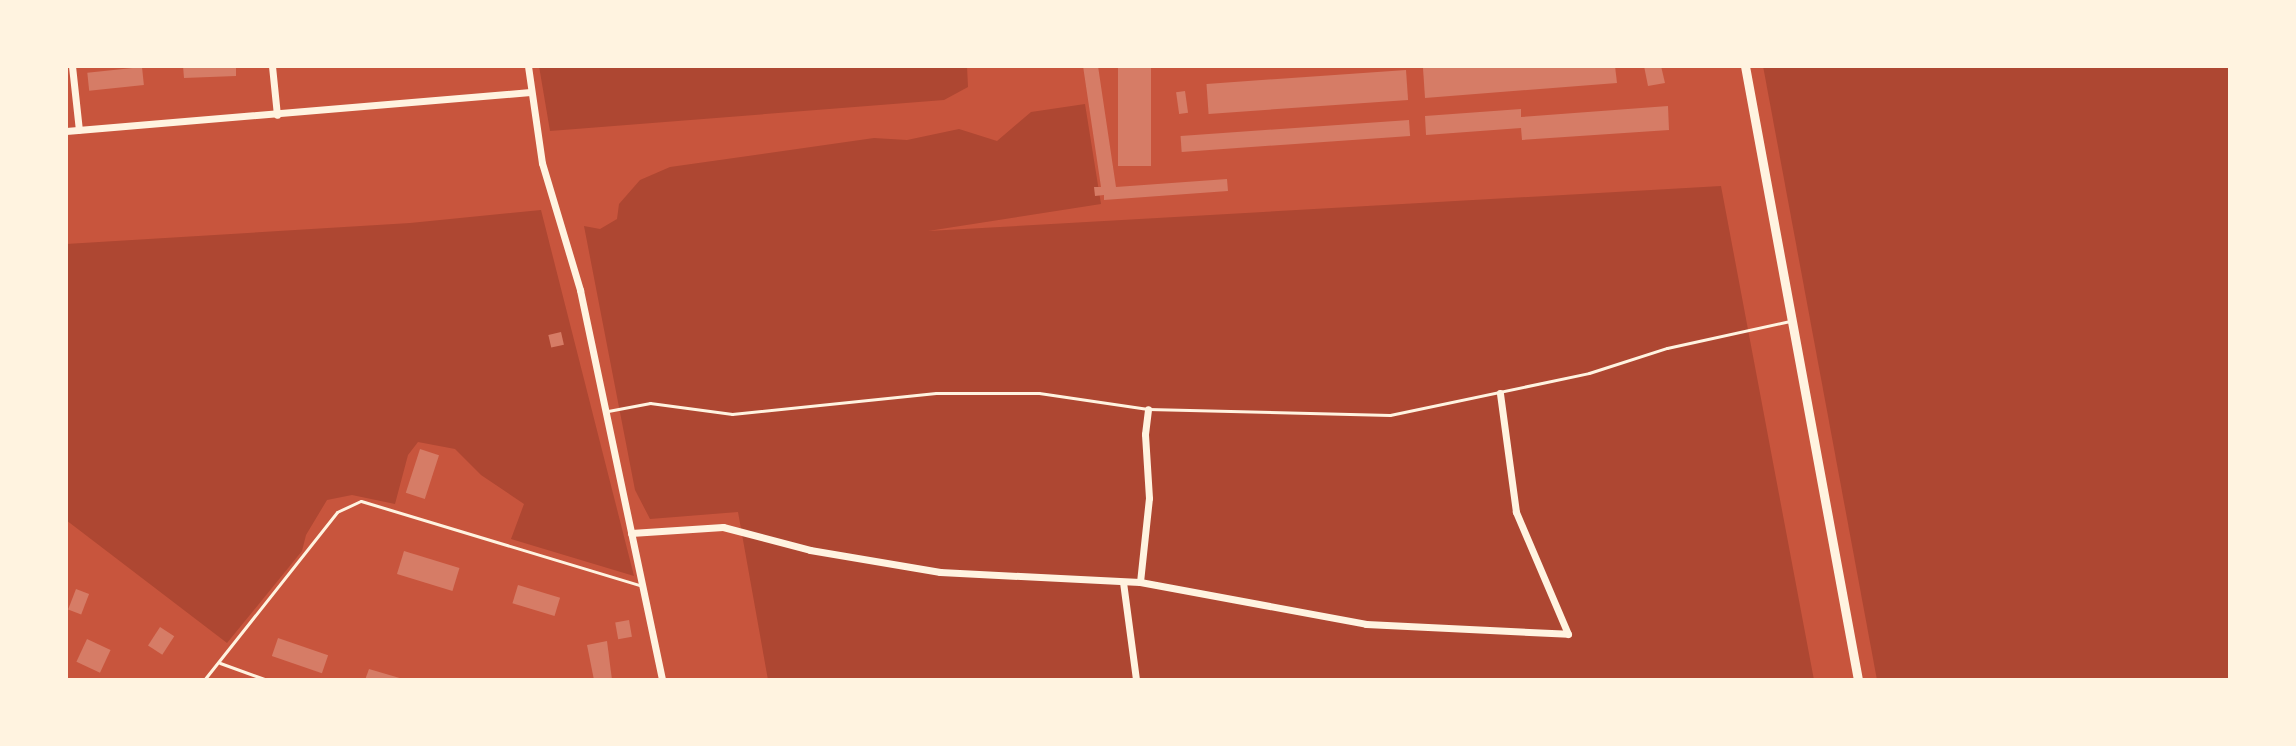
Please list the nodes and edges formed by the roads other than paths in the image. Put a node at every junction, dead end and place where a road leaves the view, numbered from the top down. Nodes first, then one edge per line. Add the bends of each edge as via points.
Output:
1 (72, 66) edge
2 (272, 66) edge
3 (528, 66) edge
4 (1745, 66) edge
5 (530, 92) junction
6 (277, 115) junction
7 (79, 130) junction
8 (66, 131) edge
9 (1793, 320) junction
10 (1500, 393) junction
11 (1148, 409) junction
12 (606, 411) junction
13 (631, 533) junction
14 (1123, 582) junction
15 (1140, 582) junction
16 (641, 586) junction
17 (220, 663) junction
18 (204, 680) edge
19 (267, 680) edge
20 (662, 680) edge
21 (1136, 680) edge
22 (1858, 680) edge

1 - 7 street
2 - 6 street
3 - 5 street
4 - 9 street
5 - 6 street
5 - 12 street via 542,163 580,290
6 - 7 street
7 - 8 street
9 - 10 lane
9 - 22 street
10 - 11 lane via 1390,415
10 - 15 street via 1516,512 1568,634 1366,624
11 - 12 lane via 1039,393 936,393 732,414 650,403
11 - 15 street via 1149,498
12 - 13 street
13 - 14 street via 723,527 810,550 940,572
13 - 16 street
14 - 15 street
14 - 21 street
16 - 17 lane via 361,501 337,512
16 - 20 street
17 - 18 lane
17 - 19 lane

